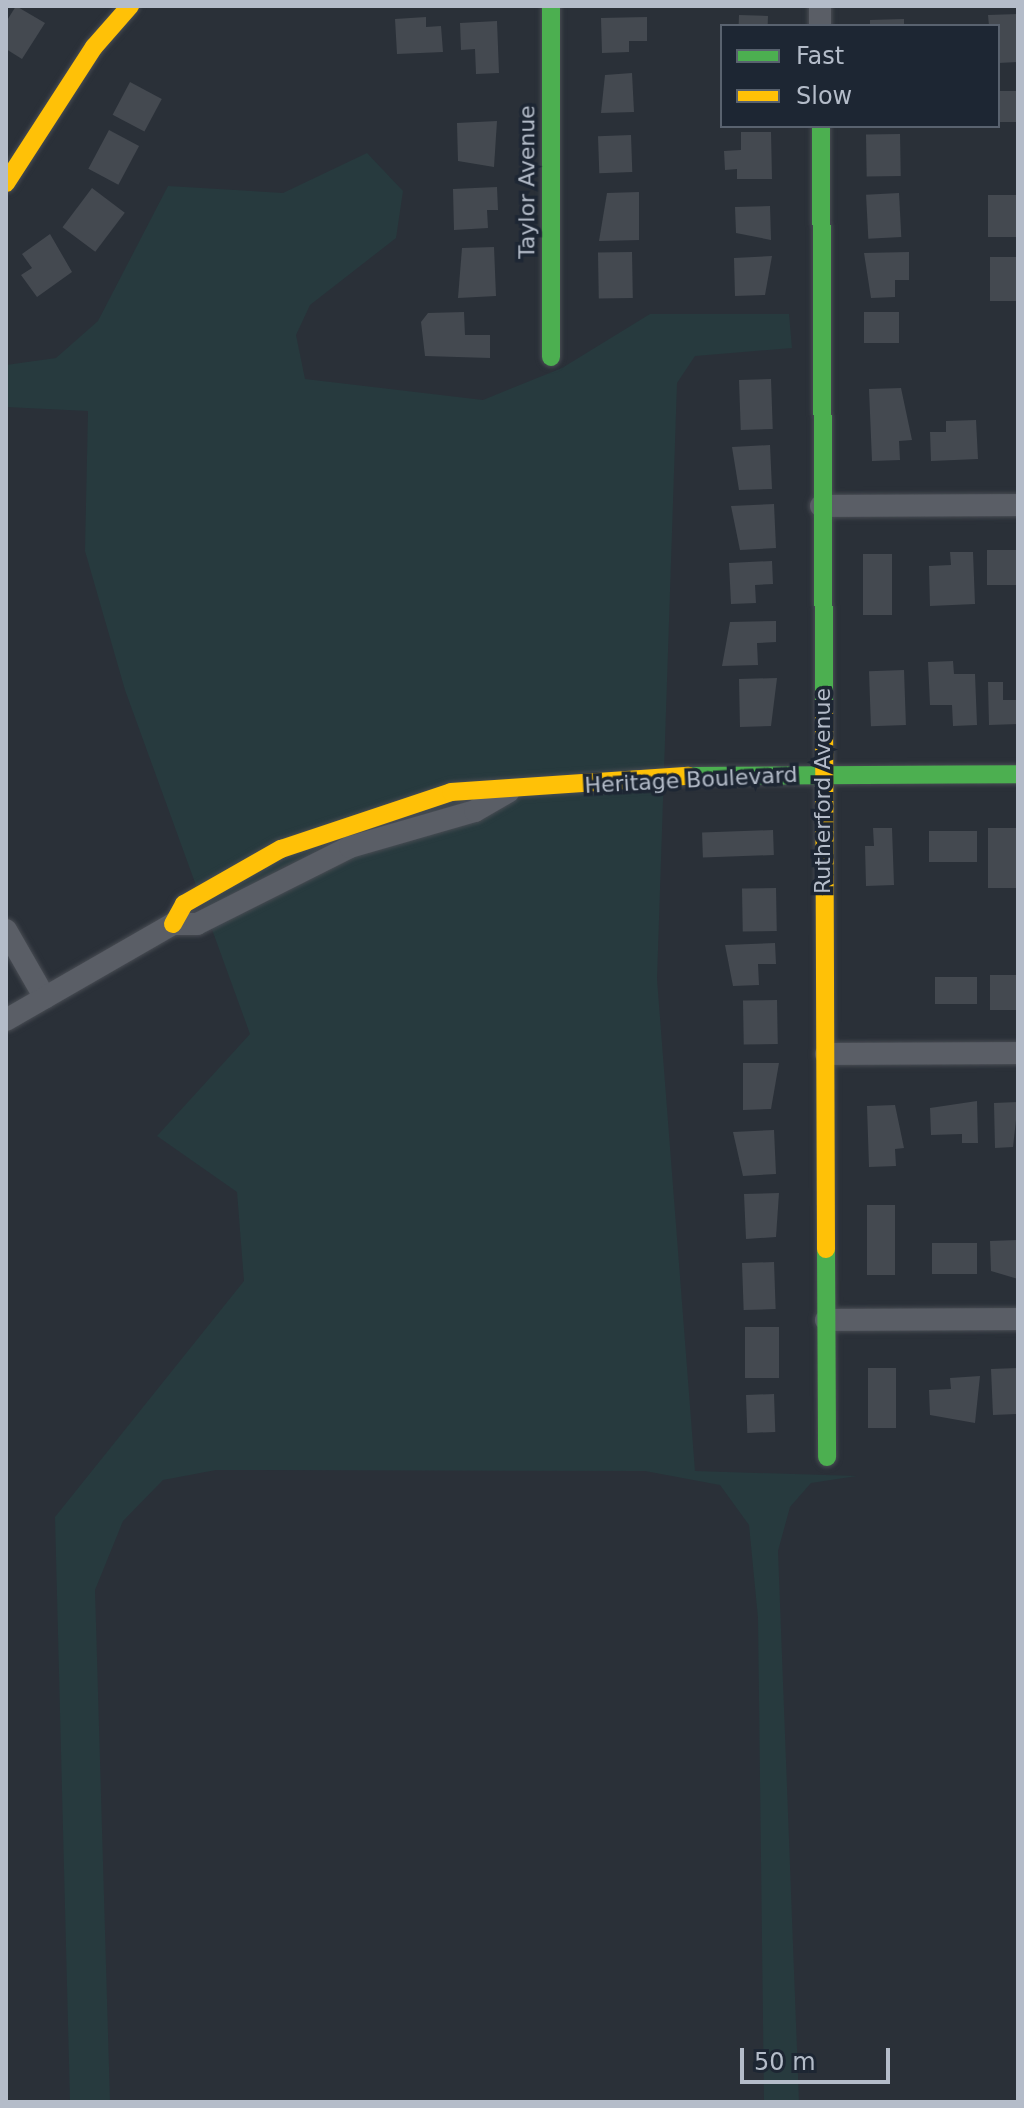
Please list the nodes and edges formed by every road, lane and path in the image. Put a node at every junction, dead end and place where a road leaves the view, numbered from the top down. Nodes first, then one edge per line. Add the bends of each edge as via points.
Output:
1 (130, 6) edge
2 (551, 6) edge
3 (821, 128) edge
4 (6, 183) edge
5 (551, 357) dead end
6 (1018, 505) edge
7 (821, 506) junction
8 (1018, 774) edge
9 (823, 775) junction
10 (509, 791) joint
11 (6, 930) edge
12 (45, 998) junction
13 (6, 1020) edge
14 (1018, 1053) edge
15 (826, 1054) junction
16 (1018, 1319) edge
17 (826, 1320) junction
18 (827, 1457) dead end

1 - 4 street via 94,47
2 - 5 street, Taylor Avenue
3 - 7 street, Rutherford Avenue
6 - 7 street
7 - 9 street, Rutherford Avenue
8 - 9 street, Heritage Boulevard
9 - 10 street, Heritage Boulevard via 693,776
9 - 15 street, Rutherford Avenue
10 - 12 street, Heritage Boulevard via 475,811 350,847 197,924 173,924
11 - 12 street
12 - 13 street, Heritage Boulevard
14 - 15 street
15 - 17 street, Rutherford Avenue
16 - 17 street
17 - 18 street, Rutherford Avenue

